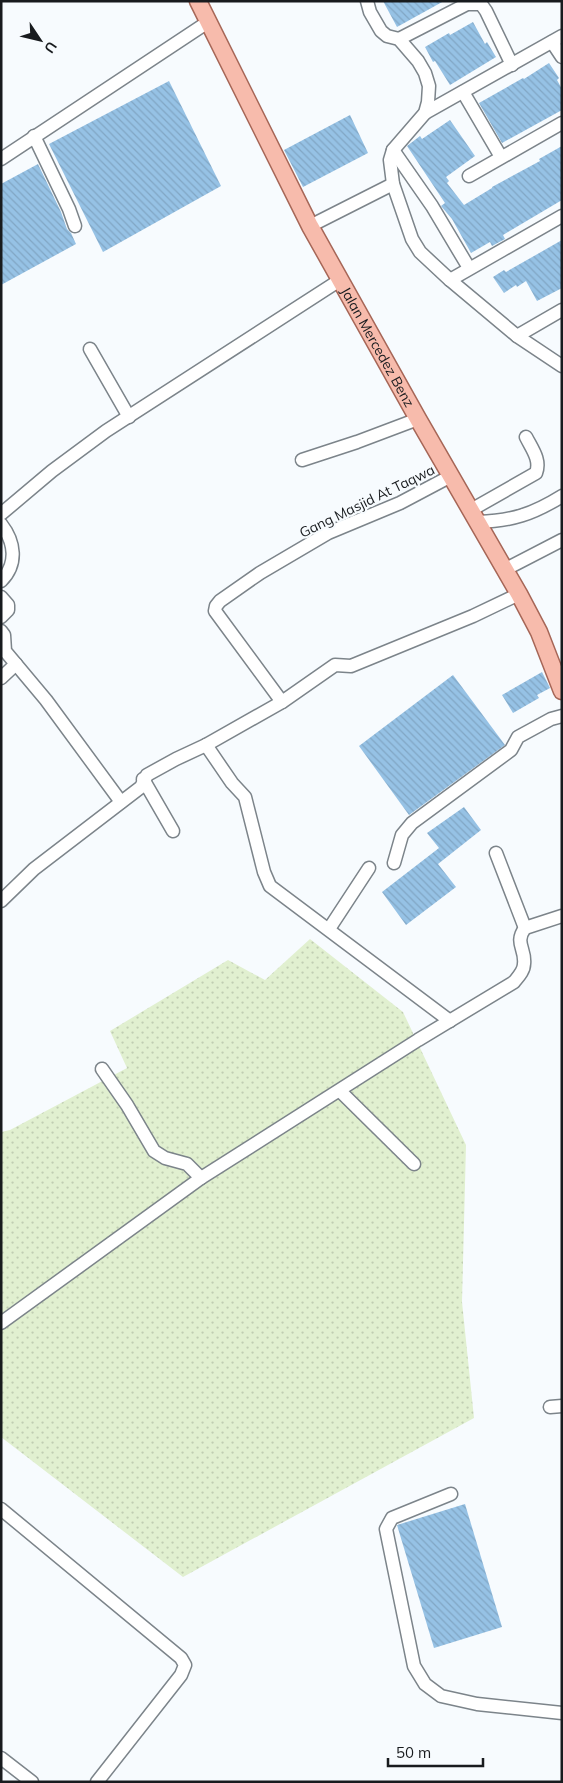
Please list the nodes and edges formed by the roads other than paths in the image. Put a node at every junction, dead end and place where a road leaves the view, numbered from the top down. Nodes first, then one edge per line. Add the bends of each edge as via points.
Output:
1 (198, 1) edge
2 (367, 1) edge
3 (208, 22) junction
4 (399, 39) junction
5 (557, 39) edge
6 (562, 58) edge
7 (512, 65) junction
8 (464, 92) junction
9 (425, 113) junction
10 (562, 123) edge
11 (34, 136) junction
12 (393, 150) junction
13 (501, 157) junction
14 (1, 159) edge
15 (469, 176) dead end
16 (393, 184) junction
17 (562, 216) edge
18 (75, 226) dead end
19 (310, 226) junction
20 (469, 268) junction
21 (340, 280) junction
22 (450, 280) junction
23 (562, 310) edge
24 (517, 336) junction
25 (90, 349) dead end
26 (562, 366) edge
27 (129, 417) junction
28 (418, 420) junction
29 (526, 437) dead end
30 (302, 460) dead end
31 (451, 476) junction
32 (562, 496) edge
33 (1, 514) edge
34 (474, 516) junction
35 (1, 524) edge
36 (562, 540) edge
37 (506, 569) junction
38 (1, 581) edge
39 (519, 594) junction
40 (1, 597) edge
41 (1, 617) edge
42 (1, 632) edge
43 (16, 664) junction
44 (1, 678) edge
45 (562, 691) edge
46 (282, 702) junction
47 (562, 716) edge
48 (206, 746) junction
49 (143, 779) junction
50 (121, 802) junction
51 (172, 831) dead end
52 (496, 853) dead end
53 (394, 863) dead end
54 (369, 868) dead end
55 (1, 901) edge
56 (562, 916) edge
57 (525, 928) junction
58 (329, 929) junction
59 (450, 1022) junction
60 (102, 1069) dead end
61 (340, 1091) junction
62 (414, 1164) dead end
63 (201, 1178) junction
64 (1, 1323) edge
65 (451, 1494) dead end
66 (1, 1508) edge
67 (562, 1713) edge
68 (1, 1758) edge
69 (32, 1782) edge
70 (97, 1782) edge

1 - 3 main road, Jalan Mercedez Benz
2 - 4 street via 381,31
3 - 11 street
3 - 19 main road, Jalan Mercedez Benz
4 - 7 street via 467,4 481,4
4 - 9 street via 425,73 430,95
5 - 6 street
5 - 7 street
7 - 8 street
8 - 9 street
8 - 13 street
9 - 12 street
10 - 13 street
11 - 14 street
11 - 18 street
12 - 16 street via 390,164
12 - 20 street
13 - 15 street
16 - 19 street
16 - 22 street via 412,239 420,252
17 - 20 street
19 - 21 main road, Jalan Mercedez Benz
20 - 22 street
21 - 27 street
21 - 28 main road, Jalan Mercedez Benz
22 - 24 street
23 - 24 street
24 - 26 street
25 - 27 street
27 - 33 street via 66,460
28 - 30 street
28 - 31 main road, Jalan Mercedez Benz
29 - 34 street via 537,459 536,473
31 - 34 main road, Jalan Mercedez Benz
31 - 46 street, Gang Masjid At Taqwa via 400,503 328,533 260,573 216,606 215,611
32 - 34 street via 517,518
34 - 37 main road, Jalan Mercedez Benz
35 - 38 street via 12,542 13,552 9,573
36 - 37 street
37 - 39 main road, Jalan Mercedez Benz
39 - 45 main road, Jalan Mercedez Benz via 539,632
39 - 46 street via 351,666 335,665
40 - 41 street via 8,610
42 - 43 street via 5,650
43 - 44 street
43 - 50 street
46 - 48 street
47 - 53 street via 518,738 511,750 412,823 402,835
48 - 49 street via 176,758
48 - 58 street via 245,797 270,886
49 - 50 street via 142,785
49 - 51 street
50 - 55 street via 34,869
52 - 57 street
54 - 58 street
56 - 57 street
57 - 59 street via 519,938 525,962 514,982
58 - 59 street
59 - 61 street
60 - 63 street via 154,1151 187,1164
61 - 62 street
61 - 63 street
63 - 64 street
65 - 67 street via 392,1518 386,1529 414,1666 425,1684 441,1696 478,1704
66 - 70 street via 186,1665
68 - 69 street

